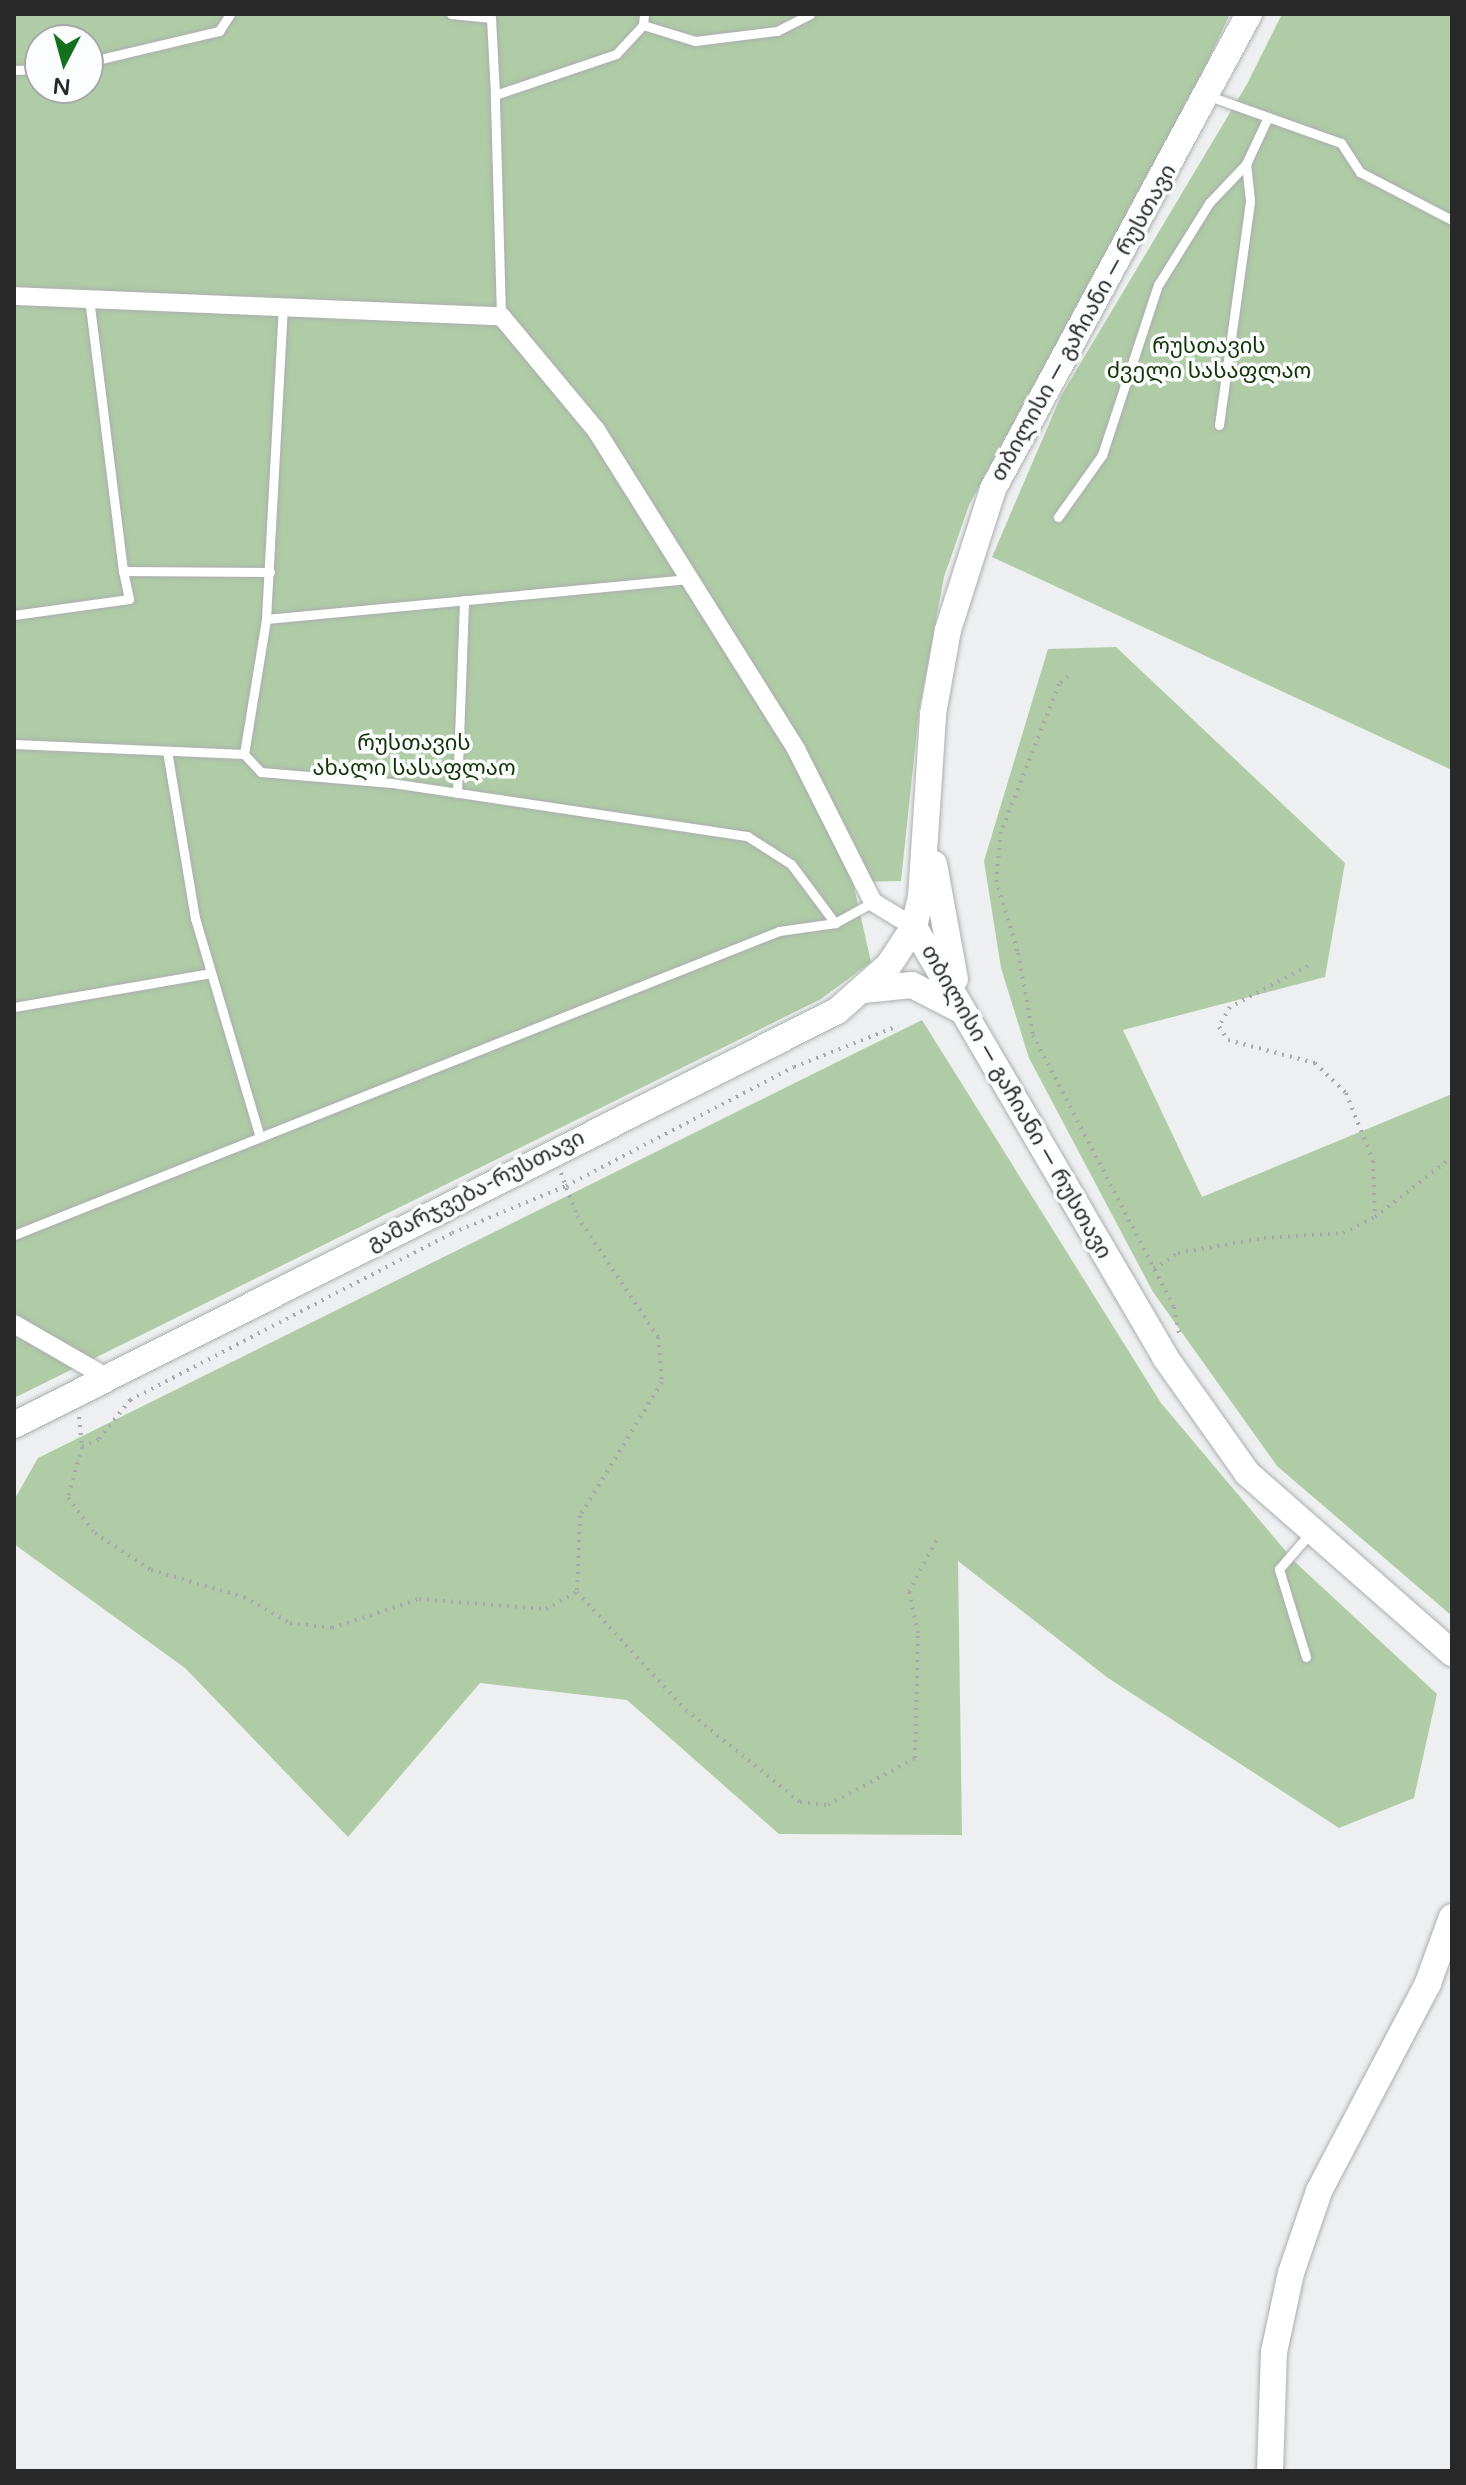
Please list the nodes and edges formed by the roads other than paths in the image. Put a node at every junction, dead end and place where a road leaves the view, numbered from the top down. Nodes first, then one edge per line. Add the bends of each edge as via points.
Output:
1 (230, 14) edge
2 (451, 14) edge
3 (810, 14) edge
4 (1249, 14) edge
5 (644, 19) edge
6 (104, 58) edge
7 (495, 95) junction
8 (1209, 96) junction
9 (1268, 117) junction
10 (1246, 164) junction
11 (1452, 220) edge
12 (14, 296) edge
13 (89, 298) junction
14 (283, 307) junction
15 (501, 316) junction
16 (1219, 425) dead end
17 (1058, 517) dead end
18 (123, 571) junction
19 (270, 572) junction
20 (691, 579) junction
21 (464, 600) junction
22 (14, 615) edge
23 (266, 619) junction
24 (14, 744) edge
25 (167, 751) junction
26 (244, 754) junction
27 (457, 793) junction
28 (930, 828) junction
29 (873, 902) junction
30 (835, 923) junction
31 (914, 927) junction
32 (211, 973) junction
33 (863, 990) junction
34 (14, 1007) edge
35 (965, 1013) junction
36 (260, 1137) junction
37 (14, 1235) edge
38 (14, 1324) edge
39 (106, 1377) junction
40 (14, 1425) edge
41 (1311, 1532) junction
42 (1452, 1653) edge
43 (1306, 1657) dead end
44 (1452, 1917) edge
45 (1270, 2471) edge

1 - 6 lane via 219,31
2 - 7 lane via 491,18
3 - 5 lane via 777,31 695,41
4 - 8 main road, თბილისი — გაჩიანი — რუსთავი
5 - 7 lane via 616,54
7 - 15 lane
8 - 9 lane
8 - 28 main road, თბილისი — გაჩიანი — რუსთავი via 993,489 948,630 933,714
9 - 10 lane
9 - 11 lane via 1341,143 1360,172
10 - 16 lane via 1250,201
10 - 17 lane via 1209,203 1158,285 1102,455
12 - 13 street
13 - 14 street
13 - 18 lane
14 - 15 street
14 - 19 lane
15 - 20 street via 596,430
18 - 19 lane
18 - 22 lane via 129,599
19 - 23 lane
20 - 21 lane
20 - 29 street via 796,749
21 - 23 lane
21 - 27 lane
23 - 26 lane
24 - 25 lane
25 - 26 lane
25 - 32 lane via 195,918
26 - 27 lane via 261,772
27 - 30 lane via 747,836 791,864
28 - 31 main road, თბილისი — გაჩიანი — რუსთავი
28 - 35 main road via 947,944
29 - 30 lane
29 - 31 street
30 - 36 lane via 779,931
31 - 33 main road, გამარჯვება-რუსთავი
31 - 35 main road, თბილისი — გაჩიანი — რუსთავი
32 - 34 lane
32 - 36 lane
33 - 35 main road via 912,985 932,991
33 - 39 main road, გამარჯვება-რუსთავი via 837,1011
35 - 41 main road, თბილისი — გაჩიანი — რუსთავი via 1178,1374 1247,1473
36 - 37 lane
38 - 39 street
39 - 40 main road, გამარჯვება-რუსთავი
41 - 42 main road, თბილისი — გაჩიანი — რუსთავი
41 - 43 lane via 1279,1569
44 - 45 main road via 1428,1983 1319,2191 1291,2273 1274,2352

